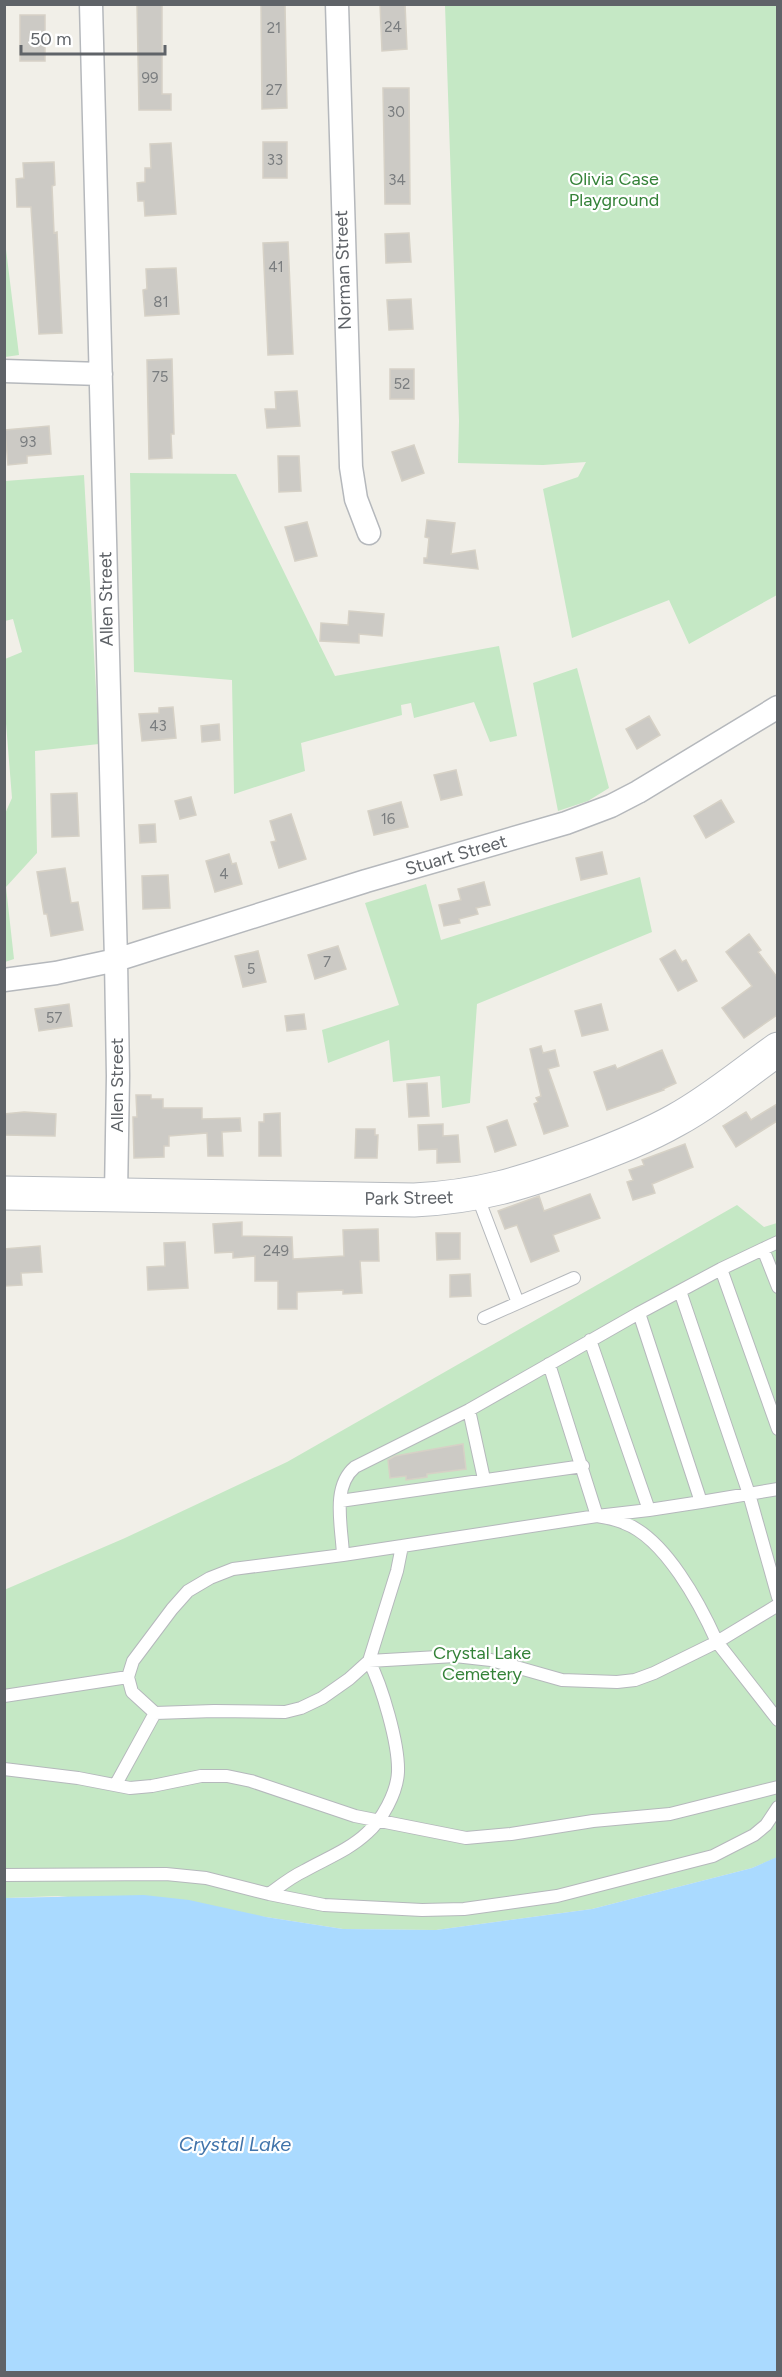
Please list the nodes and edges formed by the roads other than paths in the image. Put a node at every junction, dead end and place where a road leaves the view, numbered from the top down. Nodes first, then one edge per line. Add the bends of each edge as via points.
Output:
1 (91, 4) edge
2 (337, 4) edge
3 (4, 371) edge
4 (101, 374) junction
5 (369, 533) dead end
6 (777, 707) edge
7 (116, 960) junction
8 (4, 980) edge
9 (775, 1057) edge
10 (4, 1193) edge
11 (116, 1194) junction
12 (477, 1195) junction
13 (777, 1242) edge
14 (763, 1249) junction
15 (721, 1269) junction
16 (574, 1278) dead end
17 (777, 1287) edge
18 (680, 1291) junction
19 (519, 1303) junction
20 (639, 1313) junction
21 (484, 1318) dead end
22 (590, 1340) junction
23 (549, 1364) junction
24 (469, 1410) junction
25 (777, 1429) edge
26 (583, 1466) junction
27 (484, 1479) junction
28 (777, 1489) edge
29 (749, 1494) junction
30 (340, 1501) junction
31 (701, 1502) junction
32 (649, 1510) junction
33 (597, 1516) junction
34 (402, 1546) junction
35 (343, 1554) junction
36 (777, 1597) edge
37 (777, 1605) edge
38 (717, 1641) junction
39 (369, 1661) junction
40 (128, 1677) junction
41 (4, 1696) edge
42 (155, 1713) junction
43 (777, 1720) edge
44 (4, 1769) edge
45 (116, 1784) junction
46 (777, 1787) edge
47 (777, 1807) edge
48 (378, 1821) junction
49 (4, 1875) edge
50 (269, 1894) junction

1 - 4 street, Allen Street
2 - 5 street, Norman Street via 351,467 356,499
3 - 4 street
4 - 7 street, Allen Street
6 - 7 street, Stuart Street via 651,785 596,812
7 - 8 street, Stuart Street
7 - 11 street, Allen Street
9 - 12 street, Park Street via 657,1130 525,1183
10 - 11 street, Park Street
11 - 12 street, Park Street via 414,1200
12 - 19 lane
13 - 14 lane
14 - 15 lane
14 - 17 lane
15 - 18 lane
15 - 25 lane
16 - 19 lane
18 - 20 lane
18 - 29 lane
19 - 21 lane
20 - 22 lane
20 - 31 lane
22 - 23 lane
22 - 32 lane
23 - 24 lane
23 - 26 lane
24 - 27 lane
24 - 30 lane via 355,1467 344,1479
26 - 27 lane
26 - 33 lane
27 - 30 lane
28 - 29 lane
29 - 31 lane
29 - 36 lane
30 - 35 lane
31 - 32 lane
32 - 33 lane
33 - 34 lane
33 - 38 lane via 625,1523 650,1539 689,1587
34 - 35 lane
34 - 39 lane
35 - 40 lane via 233,1569 210,1578 188,1591 172,1609 133,1661
37 - 38 lane
38 - 39 lane via 654,1673 617,1682 562,1680 491,1660 454,1656
38 - 43 lane
39 - 42 lane via 322,1698 285,1712
39 - 48 lane via 386,1712 398,1773
40 - 41 lane
40 - 42 lane via 132,1692
42 - 45 lane
44 - 45 lane
45 - 48 lane via 130,1788 201,1776 227,1776
46 - 48 lane via 670,1814 483,1837 466,1838
47 - 50 lane via 754,1835 713,1856 557,1896 473,1908 422,1910 324,1905
48 - 50 lane via 352,1844
49 - 50 lane via 166,1874 206,1878

